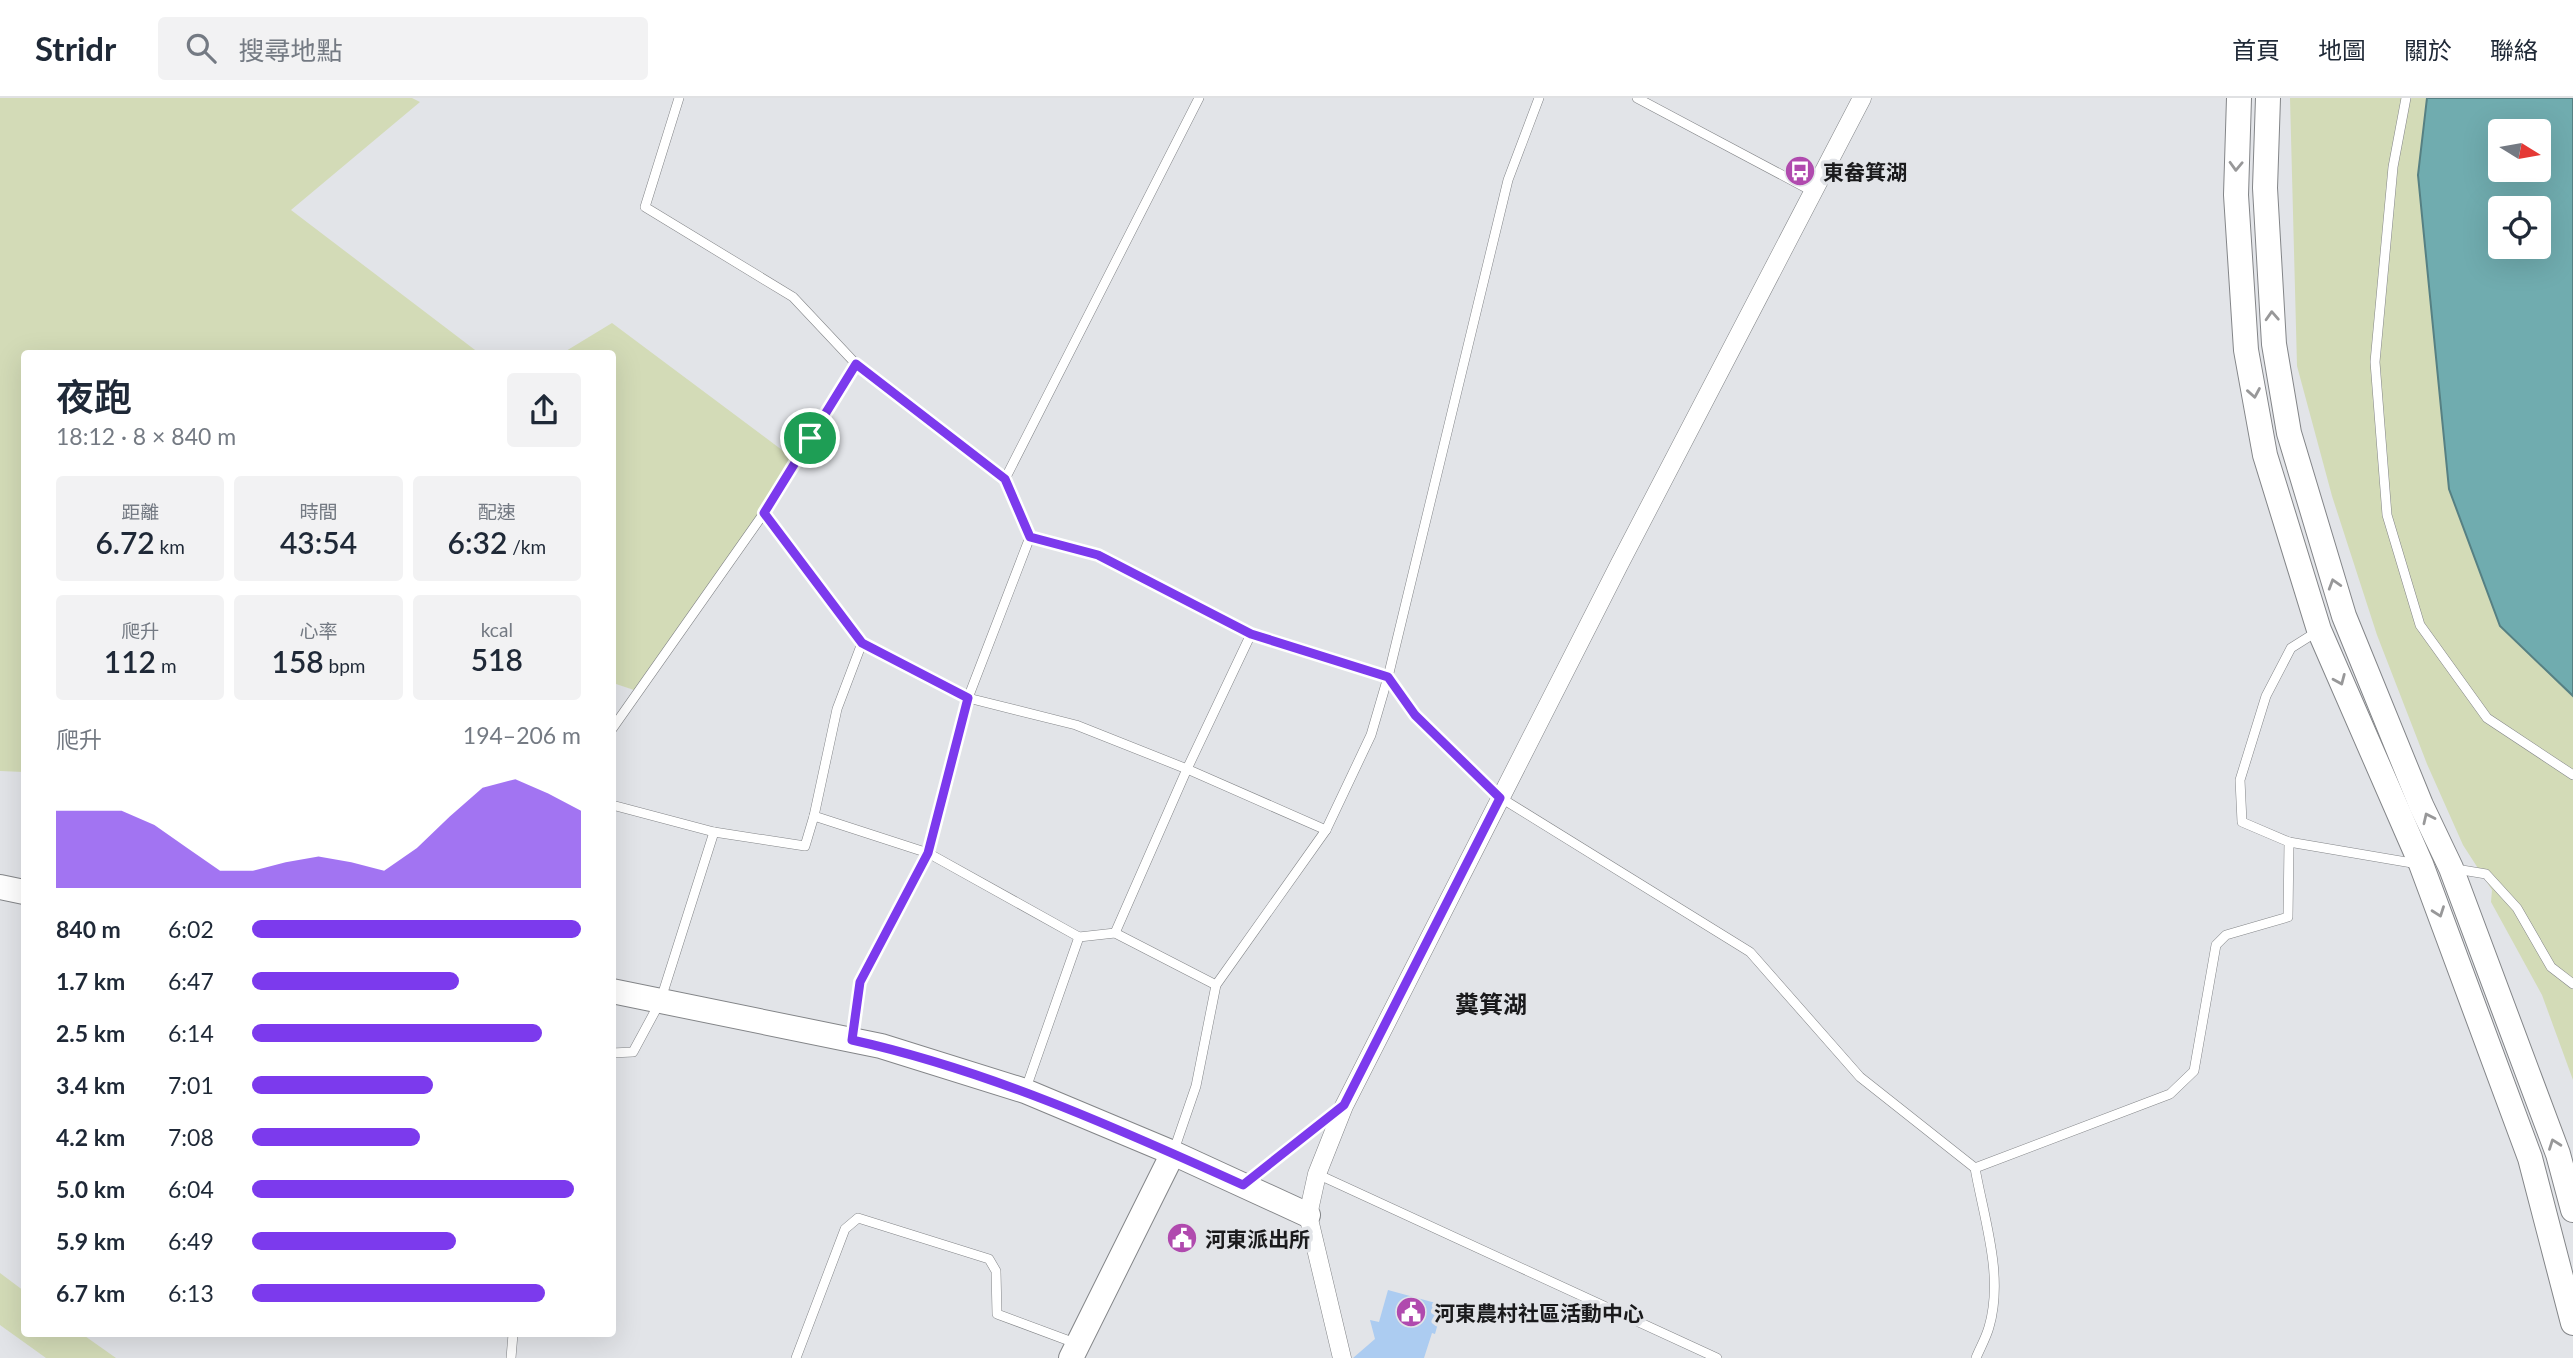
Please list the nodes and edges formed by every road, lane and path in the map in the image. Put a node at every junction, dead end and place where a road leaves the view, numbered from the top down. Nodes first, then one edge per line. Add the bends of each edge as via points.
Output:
1 (679, 98) edge
2 (1199, 98) edge
3 (1539, 98) edge
4 (1637, 98) edge
5 (1861, 98) edge
6 (2239, 98) edge
7 (2268, 98) edge
8 (2406, 98) edge
9 (1812, 191) junction
10 (856, 364) junction
11 (1005, 479) junction
12 (764, 513) junction
13 (1030, 537) junction
14 (2319, 630) junction
15 (1251, 634) junction
16 (862, 643) junction
17 (1388, 677) junction
18 (968, 698) junction
19 (616, 723) edge
20 (1187, 769) junction
21 (2573, 775) edge
22 (1500, 798) junction
23 (616, 806) edge
24 (814, 816) junction
25 (1326, 830) junction
26 (714, 832) junction
27 (2289, 842) junction
28 (928, 853) junction
29 (2436, 866) junction
30 (0, 887) edge
31 (21, 891) edge
32 (1115, 933) junction
33 (1079, 937) junction
34 (2573, 984) edge
35 (1216, 985) junction
36 (616, 993) edge
37 (660, 1002) junction
38 (852, 1040) junction
39 (616, 1053) edge
40 (1025, 1091) junction
41 (1344, 1105) junction
42 (1173, 1153) junction
43 (1975, 1168) junction
44 (1317, 1174) junction
45 (1243, 1185) junction
46 (2573, 1210) edge
47 (1308, 1215) junction
48 (2573, 1323) edge
49 (513, 1337) edge
50 (1074, 1351) edge
51 (511, 1358) edge
52 (796, 1358) edge
53 (1342, 1358) edge
54 (1717, 1358) edge
55 (1976, 1358) edge

1 - 10 lane via 645,207 793,297
2 - 11 lane
3 - 17 lane via 1508,180
4 - 9 lane
5 - 9 street
6 -> 14 main road via 2235,195 2246,350 2265,455
29 -> 7 main road via 2421,805 2344,616 2289,433 2274,344 2265,188
8 - 21 lane via 2393,167 2375,362 2387,515 2420,625 2487,718
9 - 22 street
10 - 11 lane
10 - 12 lane
11 - 13 lane
12 - 16 lane
12 - 19 lane
13 - 15 lane via 1098,555
13 - 18 lane
14 - 27 lane via 2291,649 2266,696 2240,780 2242,822
14 -> 29 main road
15 - 17 lane
15 - 20 lane
16 - 18 lane
16 - 24 lane via 837,709
17 - 22 lane via 1415,715
17 - 25 lane via 1371,734
18 - 20 lane via 1076,725
18 - 28 lane
20 - 25 lane
20 - 32 lane
22 - 41 street
22 - 43 lane via 1750,952 1860,1077
23 - 26 lane
24 - 26 lane via 805,846
24 - 28 lane
25 - 35 lane
26 - 37 lane
27 - 29 lane
27 - 43 lane via 2288,917 2226,935 2216,945 2194,1071 2170,1094
28 - 33 lane
28 - 38 lane via 860,982
29 - 34 lane via 2486,874 2517,908 2552,967
46 -> 29 main road via 2558,1154
29 -> 48 main road via 2530,1158
30 - 31 main road
32 - 33 lane
32 - 35 lane
33 - 40 lane
35 - 42 lane via 1196,1086
36 - 37 main road
37 - 38 main road
37 - 39 lane via 633,1052
38 - 40 main road
40 - 42 main road
41 - 44 street
41 - 45 lane
42 - 45 main road
42 - 50 main road
43 - 55 lane via 1993,1265 1988,1328
44 - 47 street
44 - 54 lane
45 - 47 main road
47 - 53 street
49 - 51 lane
50 - 52 lane via 997,1314 996,1271 989,1259 858,1218 845,1229

